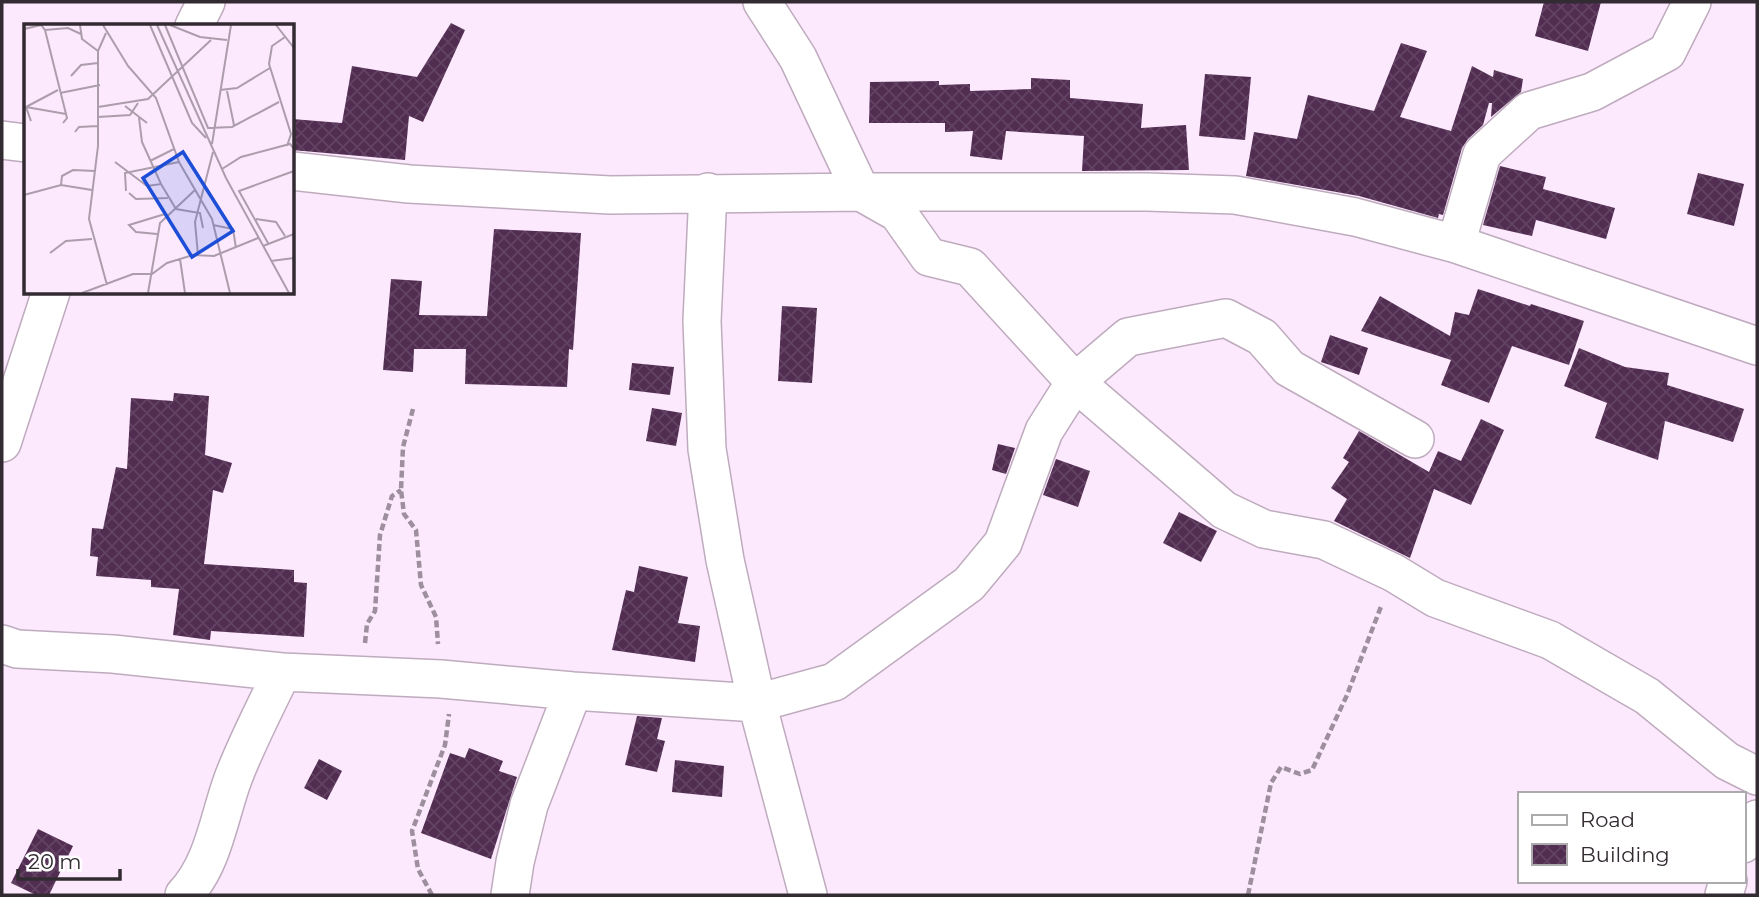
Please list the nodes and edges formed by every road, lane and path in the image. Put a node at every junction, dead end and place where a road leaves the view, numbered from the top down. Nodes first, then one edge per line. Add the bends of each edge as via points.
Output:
1 (206, 2) edge
2 (762, 2) edge
3 (1692, 2) edge
4 (195, 24) edge
5 (2, 140) edge
6 (24, 143) edge
7 (294, 171) edge
8 (708, 192) junction
9 (861, 192) junction
10 (1456, 244) junction
11 (50, 294) edge
12 (1757, 346) edge
13 (1075, 382) junction
14 (1415, 439) dead end
15 (2, 443) edge
16 (401, 490) dead end
17 (1394, 573) junction
18 (2, 644) edge
19 (282, 672) junction
20 (361, 675) junction
21 (573, 691) junction
22 (757, 703) junction
23 (1757, 776) edge
24 (1757, 819) edge
25 (1745, 840) edge
26 (804, 892) edge
27 (184, 895) edge
28 (510, 895) edge
29 (1248, 895) edge

1 - 4 street
2 - 9 street via 798,58
3 - 10 street via 1667,52 1592,92 1529,111 1482,154
5 - 6 street
7 - 8 street via 409,184 610,195
8 - 9 street
8 - 22 street via 702,321 707,449 725,559
9 - 10 street via 1236,195 1355,217
9 - 13 street via 898,213 929,257 970,267
10 - 12 street
11 - 15 street
13 - 14 street via 1128,337 1226,318 1262,337 1289,368
13 - 17 street via 1224,510 1264,529 1324,540
13 - 22 street via 1044,431 1003,543 969,584 834,682
16 - 20 path via 392,496 380,535 374,611 367,624
17 - 23 street via 1435,598 1549,640 1647,696 1727,761
17 - 29 path via 1347,695 1312,769 1300,774 1281,768 1271,783
18 - 19 street
19 - 20 street
19 - 27 street via 235,773 205,865
20 - 21 street
21 - 22 street
21 - 28 street via 529,805
22 - 26 street
24 - 25 street

